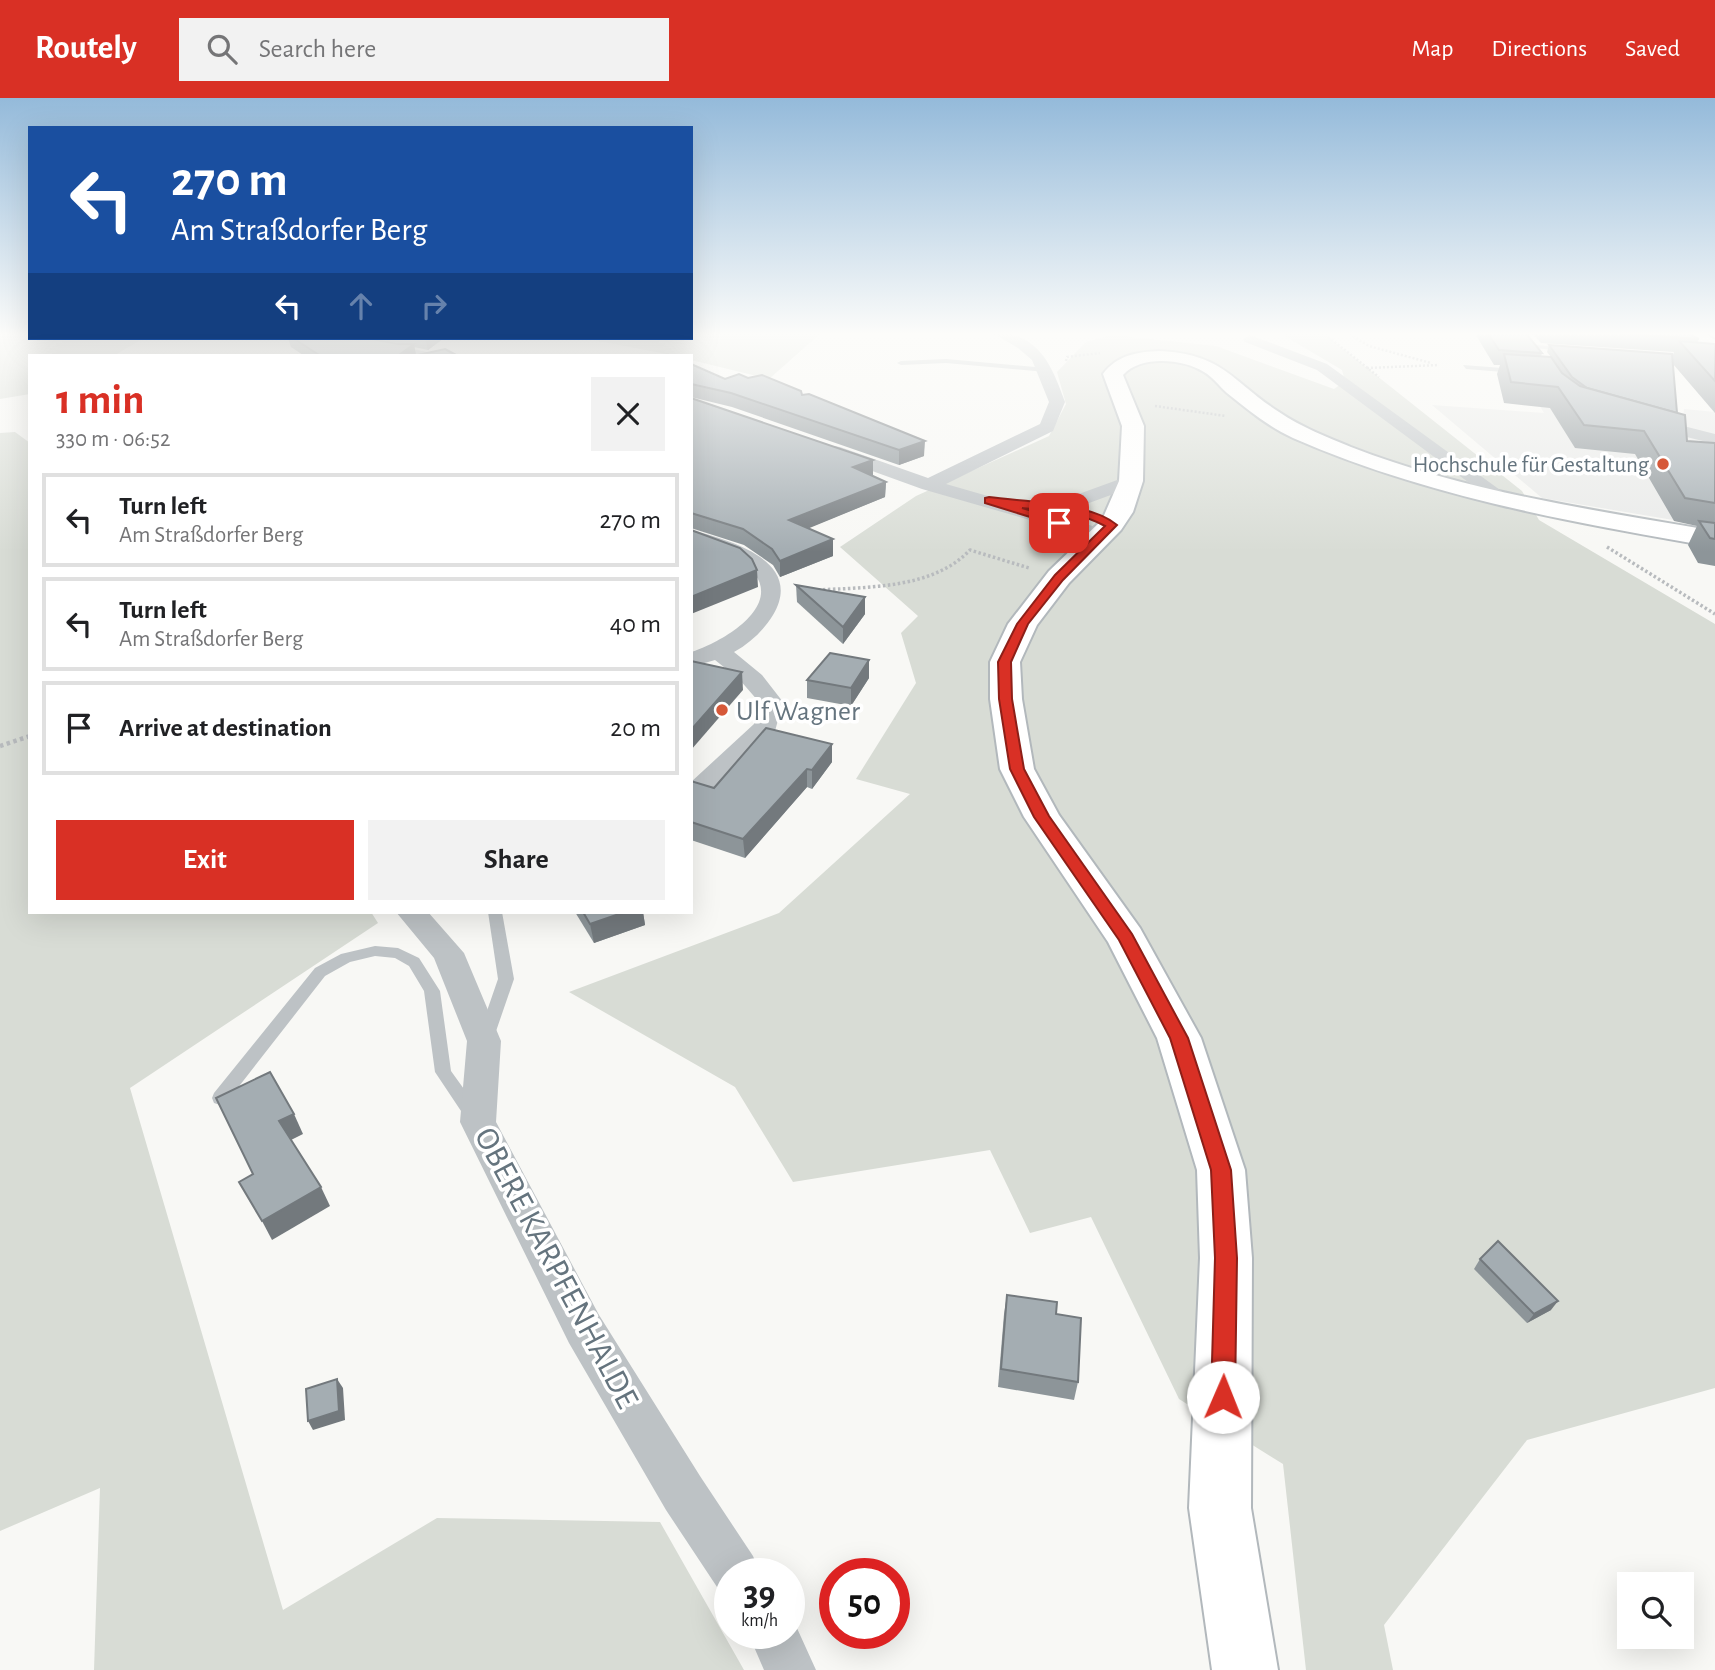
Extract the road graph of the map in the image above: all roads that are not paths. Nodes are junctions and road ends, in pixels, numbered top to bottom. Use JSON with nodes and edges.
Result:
{"nodes":[{"id":1,"x":1055,"y":405,"type":"edge"},
{"id":2,"x":1127,"y":405,"type":"edge"},
{"id":3,"x":1255,"y":405,"type":"edge"},
{"id":4,"x":1374,"y":405,"type":"edge"},
{"id":5,"x":1636,"y":418,"type":"edge"},
{"id":6,"x":1715,"y":439,"type":"edge"},
{"id":7,"x":814,"y":444,"type":"edge"},
{"id":8,"x":1131,"y":481,"type":"junction"},
{"id":9,"x":929,"y":485,"type":"junction"},
{"id":10,"x":1502,"y":498,"type":"junction"},
{"id":11,"x":989,"y":500,"type":"junction"},
{"id":12,"x":1049,"y":507,"type":"junction"},
{"id":13,"x":1107,"y":530,"type":"junction"},
{"id":14,"x":693,"y":537,"type":"edge"},
{"id":15,"x":1715,"y":539,"type":"edge"},
{"id":16,"x":718,"y":652,"type":"junction"},
{"id":17,"x":693,"y":659,"type":"edge"},
{"id":18,"x":703,"y":784,"type":"edge"},
{"id":19,"x":413,"y":914,"type":"edge"},
{"id":20,"x":495,"y":914,"type":"edge"},
{"id":21,"x":484,"y":1041,"type":"junction"},
{"id":22,"x":220,"y":1098,"type":"edge"},
{"id":23,"x":478,"y":1122,"type":"junction"},
{"id":24,"x":726,"y":1558,"type":"edge"},
{"id":25,"x":780,"y":1649,"type":"edge"},
{"id":26,"x":790,"y":1670,"type":"edge"},
{"id":27,"x":1245,"y":1670,"type":"edge"}],
"edges":[{"from":1,"to":9,"type":"street"},
{"from":2,"to":8,"type":"main road"},
{"from":3,"to":10,"type":"main road"},
{"from":4,"to":10,"type":"street"},
{"from":5,"to":6,"type":"street"},
{"from":7,"to":9,"type":"street"},
{"from":8,"to":12,"type":"street"},
{"from":8,"to":13,"type":"main road"},
{"from":9,"to":11,"type":"street"},
{"from":10,"to":15,"type":"main road"},
{"from":11,"to":12,"type":"street"},
{"from":11,"to":13,"type":"street"},
{"from":12,"to":13,"type":"street"},
{"from":13,"to":27,"type":"main road"},
{"from":14,"to":16,"type":"street"},
{"from":16,"to":17,"type":"street"},
{"from":16,"to":18,"type":"street"},
{"from":19,"to":21,"type":"street","name":"OBERE KARPFENHALDE"},
{"from":20,"to":21,"type":"lane"},
{"from":21,"to":23,"type":"street","name":"OBERE KARPFENHALDE"},
{"from":22,"to":23,"type":"lane"},
{"from":23,"to":24,"type":"street","name":"OBERE KARPFENHALDE"},
{"from":25,"to":26,"type":"street"}]}
